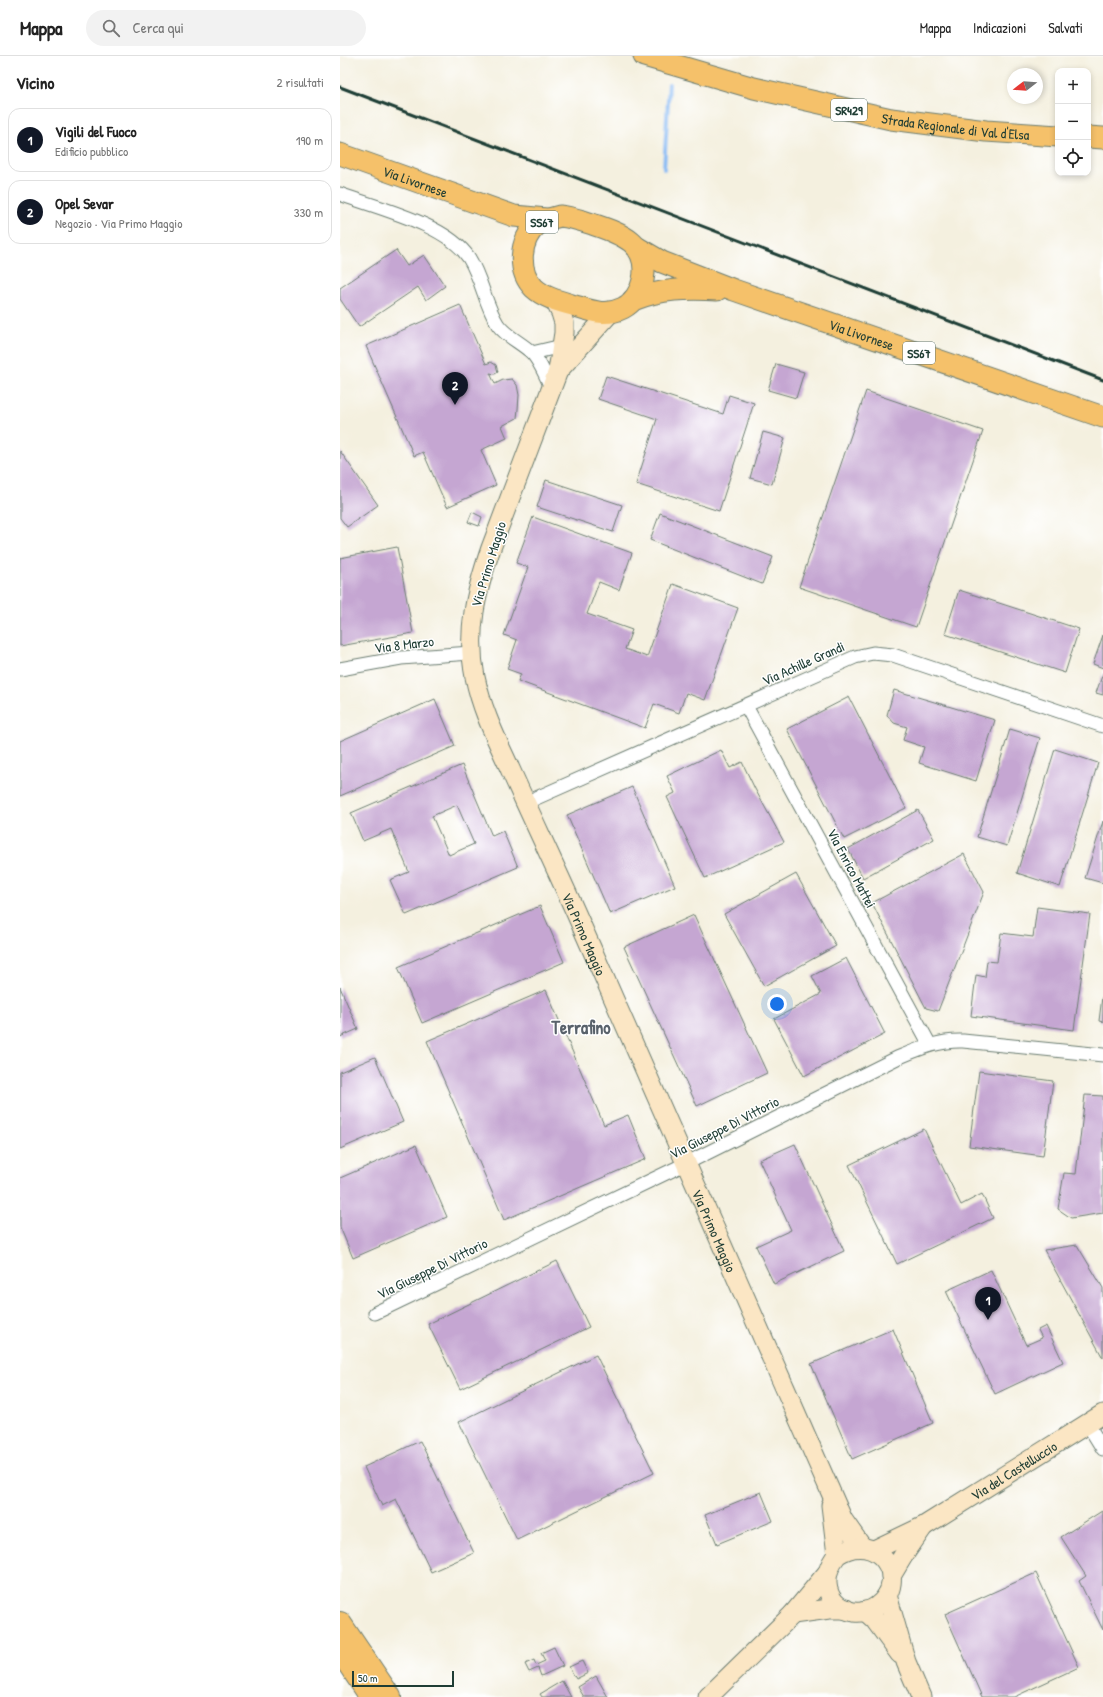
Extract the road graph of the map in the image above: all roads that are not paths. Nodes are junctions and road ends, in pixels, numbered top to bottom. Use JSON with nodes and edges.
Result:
{"nodes":[{"id":1,"x":644,"y":56,"type":"edge"},
{"id":2,"x":1055,"y":136,"type":"edge"},
{"id":3,"x":1091,"y":137,"type":"edge"},
{"id":4,"x":1103,"y":138,"type":"edge"},
{"id":5,"x":340,"y":154,"type":"edge"},
{"id":6,"x":340,"y":194,"type":"edge"},
{"id":7,"x":490,"y":209,"type":"junction"},
{"id":8,"x":547,"y":219,"type":"junction"},
{"id":9,"x":638,"y":248,"type":"junction"},
{"id":10,"x":522,"y":254,"type":"junction"},
{"id":11,"x":734,"y":290,"type":"junction"},
{"id":12,"x":554,"y":299,"type":"junction"},
{"id":13,"x":633,"y":300,"type":"junction"},
{"id":14,"x":610,"y":313,"type":"junction"},
{"id":15,"x":562,"y":346,"type":"junction"},
{"id":16,"x":532,"y":353,"type":"junction"},
{"id":17,"x":555,"y":380,"type":"junction"},
{"id":18,"x":1103,"y":417,"type":"edge"},
{"id":19,"x":471,"y":653,"type":"junction"},
{"id":20,"x":340,"y":669,"type":"edge"},
{"id":21,"x":746,"y":706,"type":"junction"},
{"id":22,"x":1103,"y":726,"type":"edge"},
{"id":23,"x":525,"y":802,"type":"junction"},
{"id":24,"x":930,"y":1045,"type":"junction"},
{"id":25,"x":1103,"y":1055,"type":"edge"},
{"id":26,"x":685,"y":1164,"type":"junction"},
{"id":27,"x":375,"y":1313,"type":"dead end"},
{"id":28,"x":1095,"y":1419,"type":"edge"},
{"id":29,"x":1103,"y":1449,"type":"edge"},
{"id":30,"x":827,"y":1484,"type":"junction"},
{"id":31,"x":924,"y":1526,"type":"junction"},
{"id":32,"x":868,"y":1548,"type":"junction"},
{"id":33,"x":837,"y":1555,"type":"junction"},
{"id":34,"x":827,"y":1572,"type":"junction"},
{"id":35,"x":891,"y":1576,"type":"junction"},
{"id":36,"x":888,"y":1595,"type":"junction"},
{"id":37,"x":846,"y":1609,"type":"junction"},
{"id":38,"x":865,"y":1611,"type":"junction"},
{"id":39,"x":793,"y":1614,"type":"junction"},
{"id":40,"x":340,"y":1623,"type":"edge"},
{"id":41,"x":340,"y":1651,"type":"edge"},
{"id":42,"x":906,"y":1662,"type":"junction"},
{"id":43,"x":371,"y":1697,"type":"edge"},
{"id":44,"x":390,"y":1697,"type":"edge"},
{"id":45,"x":708,"y":1697,"type":"edge"},
{"id":46,"x":921,"y":1697,"type":"edge"}],
"edges":[{"from":1,"to":2,"type":"main road","name":"Strada Regionale di Val d'Elsa","number":"SR429"},
{"from":3,"to":4,"type":"main road"},
{"from":5,"to":7,"type":"main road","name":"Via Livornese","number":"SS67"},
{"from":6,"to":16,"type":"street"},
{"from":7,"to":8,"type":"main road","name":"Via Livornese","number":"SS67"},
{"from":7,"to":10,"type":"main road","name":"Via Livornese","number":"SS67"},
{"from":8,"to":9,"type":"main road","name":"Via Livornese","number":"SS67"},
{"from":8,"to":10,"type":"main road","name":"Via Livornese","number":"SS67"},
{"from":9,"to":11,"type":"main road","name":"Via Livornese","number":"SS67"},
{"from":9,"to":13,"type":"main road"},
{"from":10,"to":12,"type":"main road","name":"Via Livornese","number":"SS67"},
{"from":11,"to":13,"type":"main road","name":"Via Livornese","number":"SS67"},
{"from":11,"to":18,"type":"main road","name":"Via Livornese","number":"SS67"},
{"from":12,"to":14,"type":"main road","name":"Via Livornese","number":"SS67"},
{"from":12,"to":15,"type":"main road","name":"Via Primo Maggio"},
{"from":13,"to":14,"type":"main road","name":"Via Livornese","number":"SS67"},
{"from":14,"to":17,"type":"main road","name":"Via Primo Maggio"},
{"from":15,"to":16,"type":"street"},
{"from":15,"to":17,"type":"main road","name":"Via Primo Maggio"},
{"from":16,"to":17,"type":"street"},
{"from":17,"to":19,"type":"main road","name":"Via Primo Maggio"},
{"from":19,"to":20,"type":"street","name":"Via 8 Marzo"},
{"from":19,"to":23,"type":"main road","name":"Via Primo Maggio"},
{"from":21,"to":22,"type":"street","name":"Via Achille Grandi"},
{"from":21,"to":23,"type":"street","name":"Via Achille Grandi"},
{"from":21,"to":24,"type":"street","name":"Via Enrico Mattei"},
{"from":23,"to":26,"type":"main road","name":"Via Primo Maggio"},
{"from":24,"to":25,"type":"street","name":"Via Giuseppe Di Vittorio"},
{"from":24,"to":26,"type":"street","name":"Via Giuseppe Di Vittorio"},
{"from":26,"to":27,"type":"street","name":"Via Giuseppe Di Vittorio"},
{"from":26,"to":30,"type":"main road","name":"Via Primo Maggio"},
{"from":28,"to":29,"type":"street"},
{"from":28,"to":31,"type":"main road","name":"Via del Castelluccio"},
{"from":30,"to":32,"type":"main road","name":"Via Primo Maggio"},
{"from":30,"to":33,"type":"main road","name":"Via Primo Maggio"},
{"from":31,"to":32,"type":"main road","name":"Via del Castelluccio"},
{"from":31,"to":35,"type":"main road"},
{"from":32,"to":33,"type":"main road"},
{"from":32,"to":35,"type":"main road","name":"Via Primo Maggio"},
{"from":33,"to":34,"type":"main road"},
{"from":34,"to":37,"type":"main road"},
{"from":34,"to":39,"type":"main road"},
{"from":35,"to":36,"type":"main road"},
{"from":36,"to":38,"type":"main road"},
{"from":36,"to":42,"type":"main road"},
{"from":37,"to":38,"type":"main road"},
{"from":37,"to":39,"type":"main road"},
{"from":38,"to":42,"type":"main road"},
{"from":39,"to":45,"type":"main road"},
{"from":40,"to":44,"type":"highway"},
{"from":41,"to":43,"type":"highway"},
{"from":42,"to":46,"type":"main road"}]}
